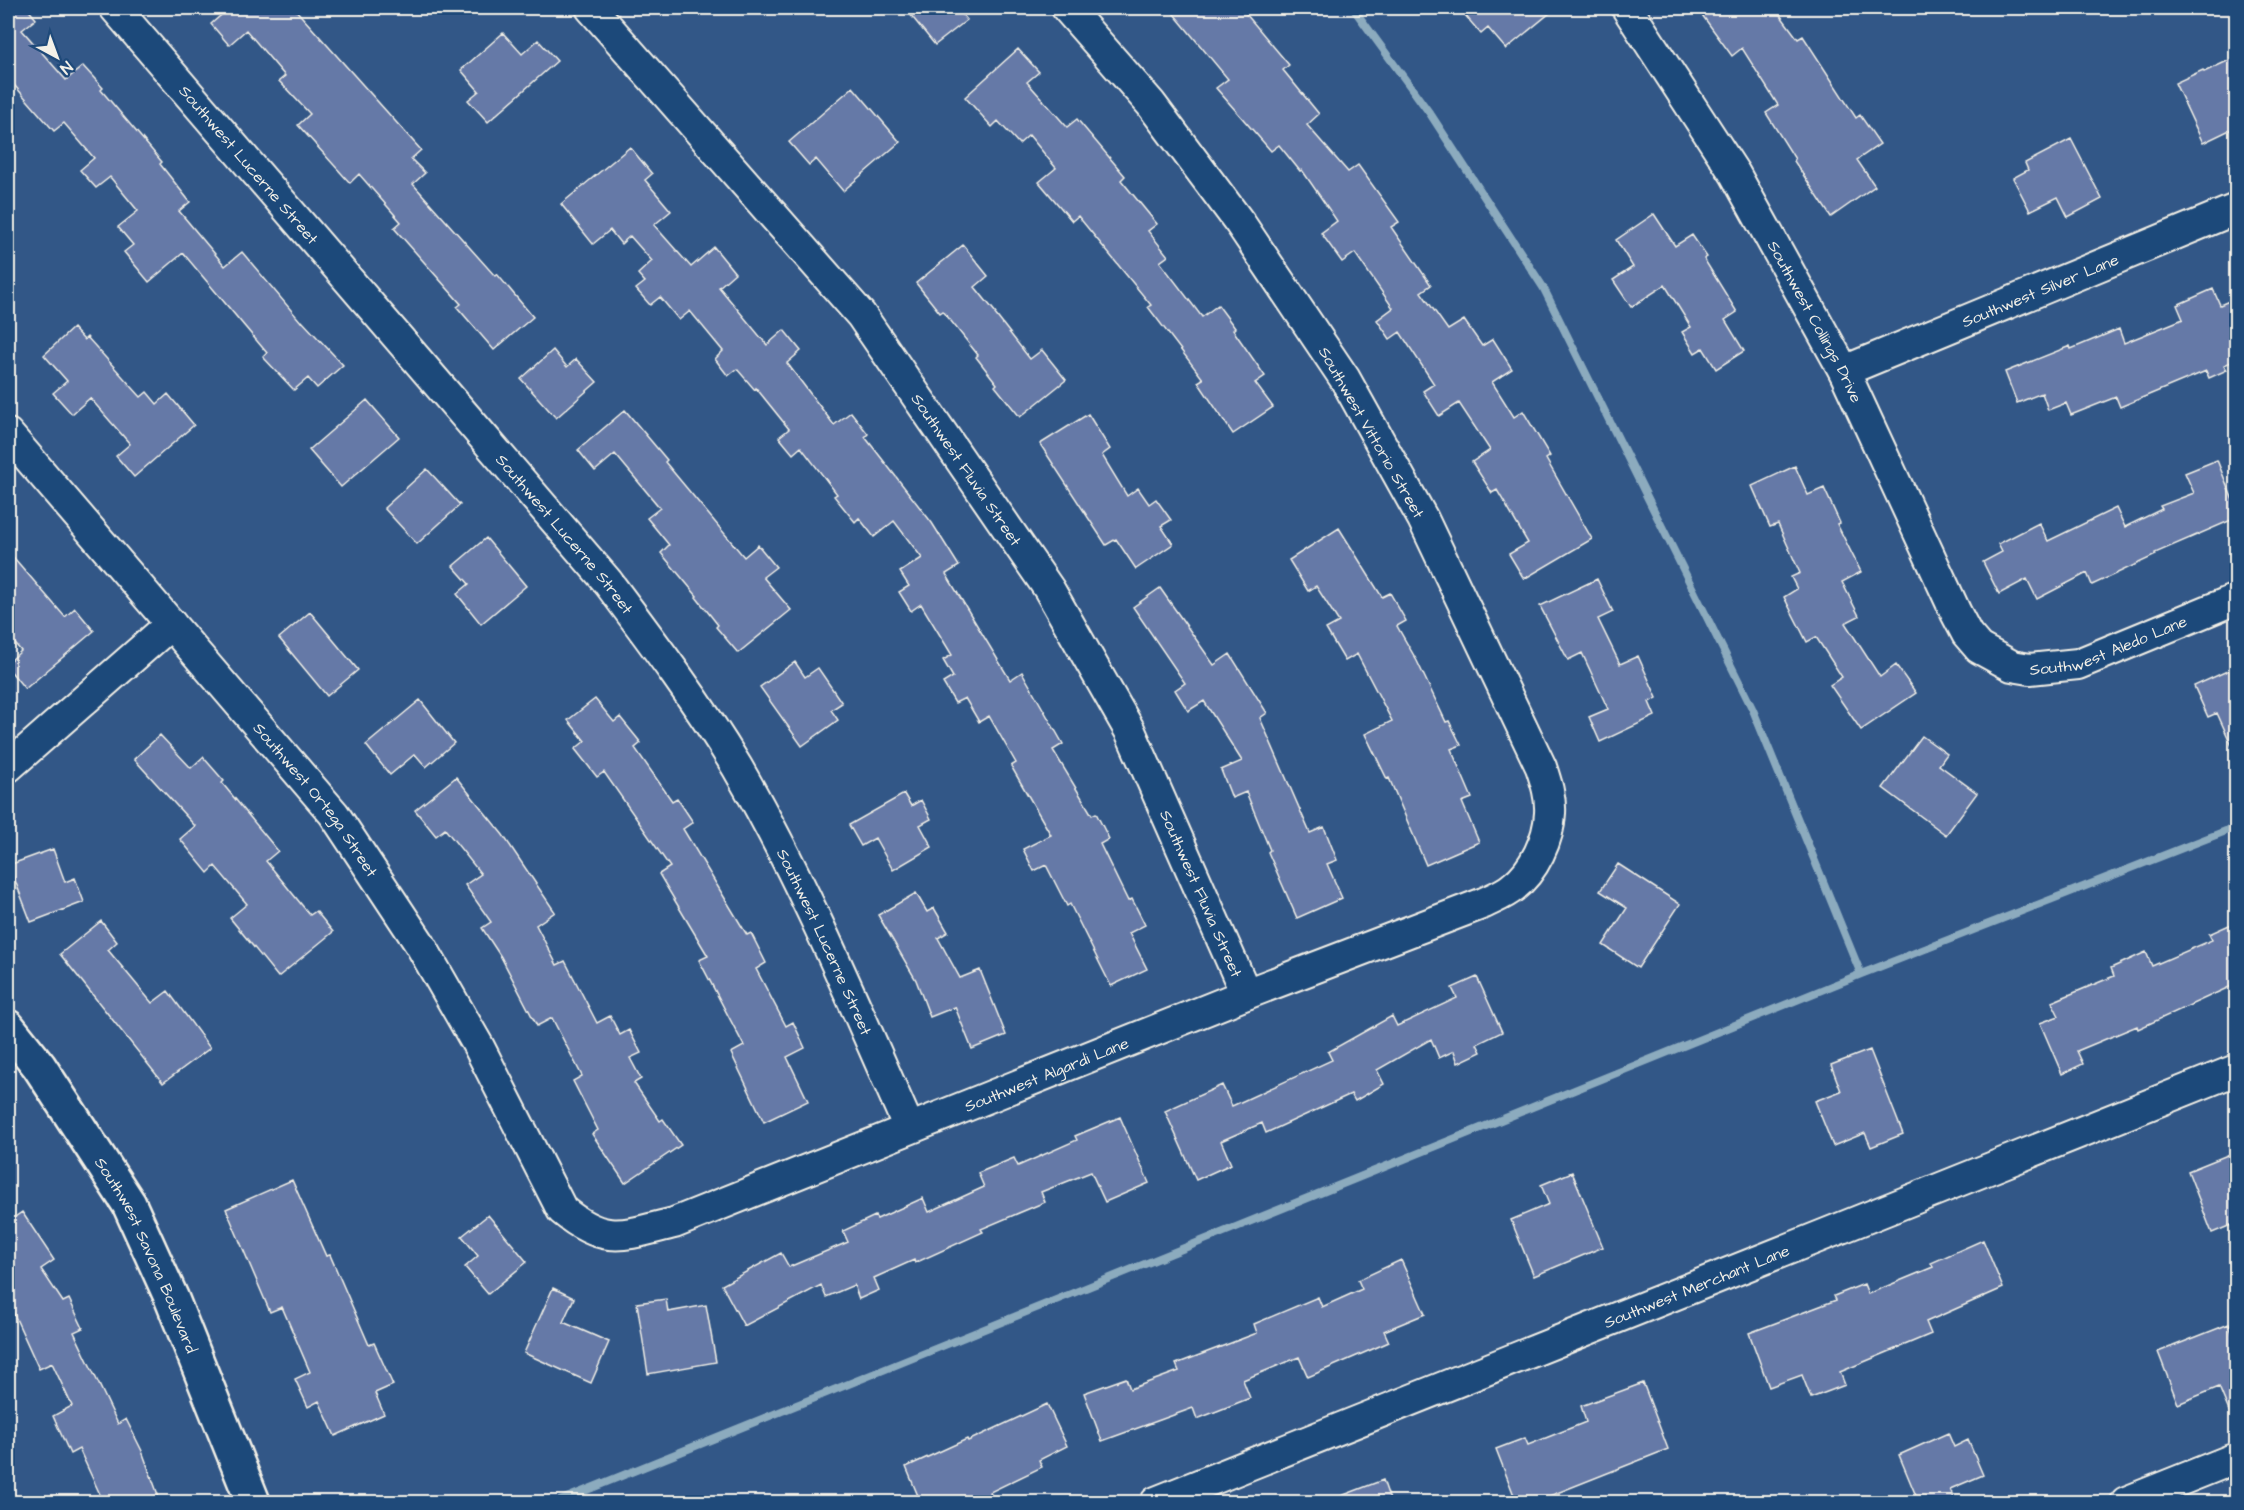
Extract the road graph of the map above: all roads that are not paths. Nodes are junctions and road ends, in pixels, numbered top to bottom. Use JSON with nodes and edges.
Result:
{"nodes":[{"id":1,"x":115,"y":8,"type":"edge"},
{"id":2,"x":591,"y":8,"type":"edge"},
{"id":3,"x":1067,"y":8,"type":"edge"},
{"id":4,"x":1627,"y":8,"type":"edge"},
{"id":5,"x":2236,"y":209,"type":"edge"},
{"id":6,"x":1844,"y":371,"type":"junction"},
{"id":7,"x":8,"y":434,"type":"edge"},
{"id":8,"x":2236,"y":599,"type":"edge"},
{"id":9,"x":171,"y":624,"type":"junction"},
{"id":10,"x":1979,"y":648,"type":"joint"},
{"id":11,"x":8,"y":767,"type":"edge"},
{"id":12,"x":1527,"y":873,"type":"joint"},
{"id":13,"x":1246,"y":994,"type":"junction"},
{"id":14,"x":8,"y":1027,"type":"edge"},
{"id":15,"x":2236,"y":1070,"type":"edge"},
{"id":16,"x":909,"y":1128,"type":"junction"},
{"id":17,"x":562,"y":1210,"type":"joint"},
{"id":18,"x":2236,"y":1458,"type":"edge"},
{"id":19,"x":253,"y":1503,"type":"edge"},
{"id":20,"x":1156,"y":1503,"type":"edge"},
{"id":21,"x":2126,"y":1503,"type":"edge"}],
"edges":[{"from":1,"to":16,"type":"street","name":"Southwest Lucerne Street"},
{"from":2,"to":13,"type":"street","name":"Southwest Fluvia Street"},
{"from":3,"to":12,"type":"street","name":"Southwest Vittorio Street"},
{"from":4,"to":6,"type":"street","name":"Southwest Collings Drive"},
{"from":5,"to":6,"type":"street","name":"Southwest Silver Lane"},
{"from":6,"to":10,"type":"street","name":"Southwest Collings Drive"},
{"from":7,"to":9,"type":"street","name":"Southwest Ortega Street"},
{"from":8,"to":10,"type":"street","name":"Southwest Aledo Lane"},
{"from":9,"to":11,"type":"street"},
{"from":9,"to":17,"type":"street","name":"Southwest Ortega Street"},
{"from":12,"to":13,"type":"street","name":"Southwest Algardi Lane"},
{"from":13,"to":16,"type":"street","name":"Southwest Algardi Lane"},
{"from":14,"to":19,"type":"street","name":"Southwest Savona Boulevard"},
{"from":15,"to":20,"type":"street","name":"Southwest Merchant Lane"},
{"from":16,"to":17,"type":"street","name":"Southwest Algardi Lane"},
{"from":18,"to":21,"type":"street"}]}
